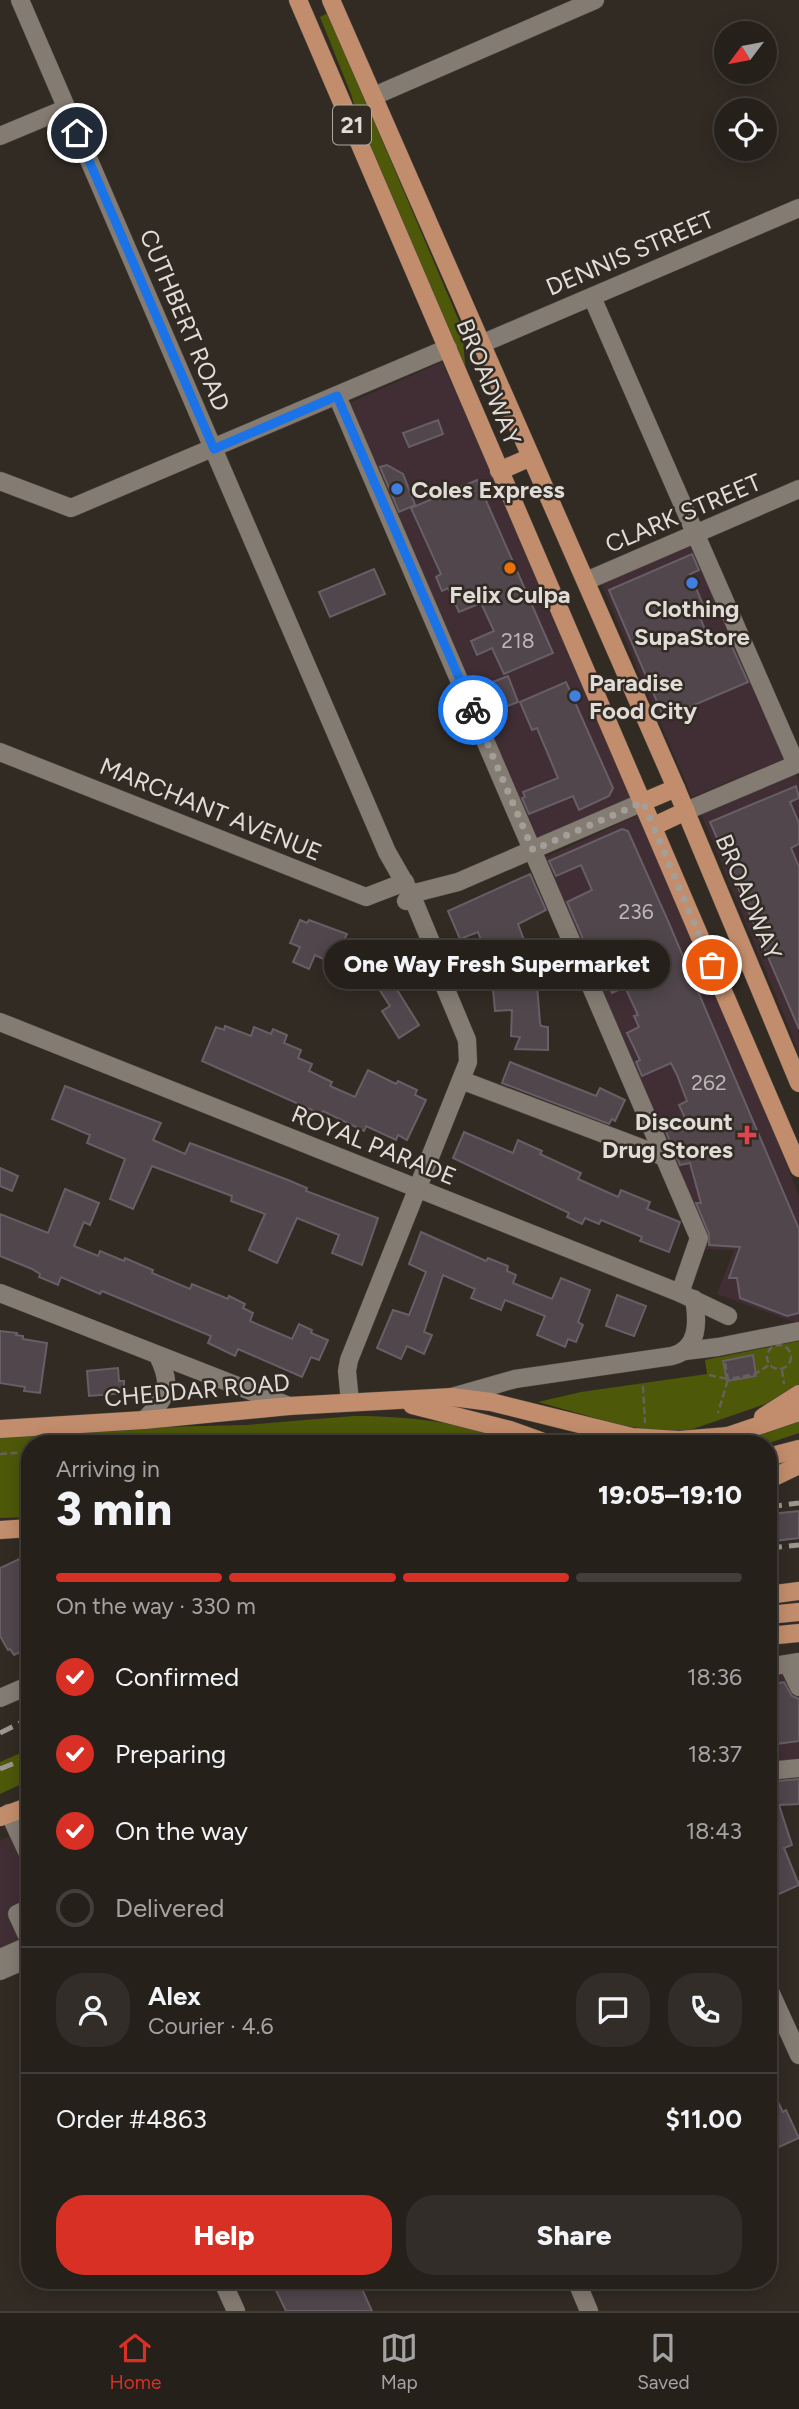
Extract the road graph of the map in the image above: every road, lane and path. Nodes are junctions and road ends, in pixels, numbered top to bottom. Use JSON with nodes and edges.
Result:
{"nodes":[{"id":1,"x":20,"y":0,"type":"edge"},
{"id":2,"x":298,"y":0,"type":"edge"},
{"id":3,"x":329,"y":0,"type":"edge"},
{"id":4,"x":595,"y":0,"type":"edge"},
{"id":5,"x":306,"y":19,"type":"junction"},
{"id":6,"x":374,"y":96,"type":"junction"},
{"id":7,"x":66,"y":108,"type":"junction"},
{"id":8,"x":0,"y":136,"type":"edge"},
{"id":9,"x":799,"y":208,"type":"edge"},
{"id":10,"x":592,"y":296,"type":"junction"},
{"id":11,"x":481,"y":344,"type":"junction"},
{"id":12,"x":448,"y":348,"type":"junction"},
{"id":13,"x":337,"y":396,"type":"junction"},
{"id":14,"x":214,"y":449,"type":"junction"},
{"id":15,"x":531,"y":457,"type":"junction"},
{"id":16,"x":499,"y":471,"type":"junction"},
{"id":17,"x":0,"y":481,"type":"edge"},
{"id":18,"x":799,"y":489,"type":"edge"},
{"id":19,"x":695,"y":534,"type":"junction"},
{"id":20,"x":586,"y":581,"type":"junction"},
{"id":21,"x":0,"y":752,"type":"edge"},
{"id":22,"x":797,"y":764,"type":"edge"},
{"id":23,"x":676,"y":788,"type":"junction"},
{"id":24,"x":643,"y":802,"type":"junction"},
{"id":25,"x":686,"y":811,"type":"junction"},
{"id":26,"x":654,"y":826,"type":"junction"},
{"id":27,"x":533,"y":850,"type":"junction"},
{"id":28,"x":406,"y":895,"type":"junction"},
{"id":29,"x":0,"y":1022,"type":"edge"},
{"id":30,"x":461,"y":1080,"type":"junction"},
{"id":31,"x":799,"y":1083,"type":"edge"},
{"id":32,"x":649,"y":1119,"type":"junction"},
{"id":33,"x":626,"y":1142,"type":"junction"},
{"id":34,"x":665,"y":1157,"type":"junction"},
{"id":35,"x":799,"y":1168,"type":"edge"},
{"id":36,"x":416,"y":1189,"type":"junction"},
{"id":37,"x":0,"y":1293,"type":"edge"},
{"id":38,"x":687,"y":1296,"type":"junction"},
{"id":39,"x":728,"y":1316,"type":"dead end"},
{"id":40,"x":799,"y":1331,"type":"edge"},
{"id":41,"x":685,"y":1351,"type":"junction"},
{"id":42,"x":158,"y":1356,"type":"junction"},
{"id":43,"x":719,"y":1363,"type":"dead end"},
{"id":44,"x":769,"y":1365,"type":"junction"},
{"id":45,"x":782,"y":1369,"type":"junction"},
{"id":46,"x":709,"y":1376,"type":"dead end"},
{"id":47,"x":729,"y":1379,"type":"junction"},
{"id":48,"x":643,"y":1386,"type":"dead end"},
{"id":49,"x":792,"y":1391,"type":"edge"},
{"id":50,"x":452,"y":1398,"type":"junction"},
{"id":51,"x":350,"y":1402,"type":"junction"},
{"id":52,"x":399,"y":1402,"type":"junction"},
{"id":53,"x":289,"y":1406,"type":"junction"},
{"id":54,"x":799,"y":1412,"type":"edge"},
{"id":55,"x":718,"y":1413,"type":"dead end"},
{"id":56,"x":144,"y":1420,"type":"junction"},
{"id":57,"x":644,"y":1426,"type":"dead end"},
{"id":58,"x":0,"y":1429,"type":"edge"},
{"id":59,"x":732,"y":1434,"type":"junction"},
{"id":60,"x":524,"y":1435,"type":"edge"},
{"id":61,"x":624,"y":1435,"type":"edge"},
{"id":62,"x":726,"y":1435,"type":"edge"},
{"id":63,"x":799,"y":1449,"type":"edge"},
{"id":64,"x":21,"y":1453,"type":"edge"},
{"id":65,"x":0,"y":1454,"type":"edge"},
{"id":66,"x":777,"y":1455,"type":"edge"},
{"id":67,"x":799,"y":1465,"type":"edge"},
{"id":68,"x":777,"y":1476,"type":"edge"},
{"id":69,"x":21,"y":1529,"type":"edge"},
{"id":70,"x":0,"y":1530,"type":"edge"},
{"id":71,"x":799,"y":1591,"type":"edge"},
{"id":72,"x":777,"y":1594,"type":"edge"},
{"id":73,"x":799,"y":1612,"type":"edge"},
{"id":74,"x":777,"y":1614,"type":"edge"},
{"id":75,"x":799,"y":1633,"type":"edge"},
{"id":76,"x":777,"y":1635,"type":"edge"},
{"id":77,"x":793,"y":1663,"type":"edge"},
{"id":78,"x":799,"y":1687,"type":"edge"},
{"id":79,"x":21,"y":1689,"type":"edge"},
{"id":80,"x":0,"y":1698,"type":"edge"},
{"id":81,"x":21,"y":1804,"type":"edge"},
{"id":82,"x":21,"y":1809,"type":"edge"},
{"id":83,"x":4,"y":1815,"type":"edge"},
{"id":84,"x":21,"y":1843,"type":"edge"},
{"id":85,"x":21,"y":1948,"type":"edge"},
{"id":86,"x":0,"y":1958,"type":"edge"},
{"id":87,"x":21,"y":1962,"type":"edge"},
{"id":88,"x":0,"y":1971,"type":"edge"},
{"id":89,"x":777,"y":2006,"type":"edge"},
{"id":90,"x":799,"y":2054,"type":"edge"},
{"id":91,"x":226,"y":2289,"type":"edge"},
{"id":92,"x":580,"y":2289,"type":"edge"},
{"id":93,"x":236,"y":2311,"type":"edge"},
{"id":94,"x":590,"y":2311,"type":"edge"}],
"edges":[{"from":1,"to":7,"type":"street","name":"CUTHBERT ROAD"},
{"from":2,"to":5,"type":"main road","name":"BROADWAY","number":"21"},
{"from":3,"to":5,"type":"main road"},
{"from":3,"to":6,"type":"main road","name":"BROADWAY","number":"21"},
{"from":4,"to":6,"type":"street"},
{"from":5,"to":12,"type":"main road","name":"BROADWAY","number":"21"},
{"from":6,"to":11,"type":"main road","name":"BROADWAY","number":"21"},
{"from":7,"to":8,"type":"street"},
{"from":7,"to":14,"type":"street","name":"CUTHBERT ROAD"},
{"from":9,"to":10,"type":"street","name":"DENNIS STREET"},
{"from":10,"to":11,"type":"street","name":"DENNIS STREET"},
{"from":10,"to":19,"type":"street"},
{"from":11,"to":15,"type":"main road","name":"BROADWAY","number":"21"},
{"from":12,"to":13,"type":"street"},
{"from":12,"to":16,"type":"main road","name":"BROADWAY","number":"21"},
{"from":13,"to":14,"type":"street"},
{"from":13,"to":27,"type":"street"},
{"from":14,"to":17,"type":"street"},
{"from":14,"to":28,"type":"street","name":"CUTHBERT ROAD"},
{"from":15,"to":16,"type":"main road"},
{"from":15,"to":20,"type":"main road","name":"BROADWAY","number":"21"},
{"from":16,"to":24,"type":"main road","name":"BROADWAY","number":"21"},
{"from":18,"to":19,"type":"street","name":"CLARK STREET"},
{"from":19,"to":20,"type":"street","name":"CLARK STREET"},
{"from":19,"to":22,"type":"street"},
{"from":20,"to":23,"type":"main road","name":"BROADWAY","number":"21"},
{"from":21,"to":28,"type":"street","name":"MARCHANT AVENUE"},
{"from":22,"to":25,"type":"street"},
{"from":23,"to":24,"type":"main road"},
{"from":23,"to":25,"type":"main road","name":"BROADWAY","number":"21"},
{"from":24,"to":26,"type":"main road","name":"BROADWAY","number":"21"},
{"from":24,"to":27,"type":"street","name":"MARCHANT AVENUE"},
{"from":25,"to":26,"type":"main road"},
{"from":25,"to":31,"type":"main road","name":"BROADWAY","number":"21"},
{"from":26,"to":35,"type":"main road","name":"BROADWAY","number":"21"},
{"from":27,"to":28,"type":"street","name":"MARCHANT AVENUE"},
{"from":27,"to":32,"type":"street"},
{"from":28,"to":30,"type":"street","name":"CUTHBERT ROAD"},
{"from":29,"to":36,"type":"street","name":"ROYAL PARADE"},
{"from":30,"to":33,"type":"street"},
{"from":30,"to":36,"type":"street","name":"CUTHBERT ROAD"},
{"from":32,"to":33,"type":"street"},
{"from":32,"to":34,"type":"street"},
{"from":33,"to":34,"type":"street"},
{"from":34,"to":38,"type":"street"},
{"from":36,"to":38,"type":"street","name":"ROYAL PARADE"},
{"from":36,"to":51,"type":"street","name":"CUTHBERT ROAD"},
{"from":37,"to":42,"type":"street"},
{"from":38,"to":39,"type":"street","name":"ROYAL PARADE"},
{"from":38,"to":41,"type":"street"},
{"from":40,"to":41,"type":"street","name":"CHEDDAR ROAD"},
{"from":41,"to":50,"type":"street","name":"CHEDDAR ROAD"},
{"from":42,"to":53,"type":"street"},
{"from":42,"to":56,"type":"street"},
{"from":43,"to":47,"type":"path"},
{"from":44,"to":45,"type":"path"},
{"from":44,"to":45,"type":"path"},
{"from":44,"to":47,"type":"path"},
{"from":45,"to":49,"type":"path"},
{"from":46,"to":47,"type":"path"},
{"from":47,"to":55,"type":"path"},
{"from":48,"to":57,"type":"path"},
{"from":49,"to":59,"type":"main road"},
{"from":50,"to":52,"type":"main road","name":"CHEDDAR ROAD"},
{"from":50,"to":61,"type":"main road","name":"CHEDDAR ROAD"},
{"from":51,"to":52,"type":"main road","name":"CHEDDAR ROAD"},
{"from":51,"to":53,"type":"main road","name":"CHEDDAR ROAD"},
{"from":52,"to":60,"type":"main road","name":"CHEDDAR ROAD"},
{"from":53,"to":56,"type":"main road","name":"CHEDDAR ROAD"},
{"from":54,"to":59,"type":"main road"},
{"from":56,"to":58,"type":"main road","name":"CHEDDAR ROAD"},
{"from":59,"to":62,"type":"main road","name":"CHEDDAR ROAD"},
{"from":63,"to":66,"type":"main road"},
{"from":64,"to":65,"type":"path"},
{"from":67,"to":68,"type":"main road"},
{"from":69,"to":70,"type":"main road"},
{"from":71,"to":72,"type":"main road"},
{"from":73,"to":74,"type":"main road"},
{"from":75,"to":76,"type":"main road"},
{"from":77,"to":78,"type":"street"},
{"from":79,"to":80,"type":"street"},
{"from":81,"to":83,"type":"main road"},
{"from":82,"to":83,"type":"main road"},
{"from":83,"to":84,"type":"street"},
{"from":85,"to":86,"type":"street"},
{"from":87,"to":88,"type":"street"},
{"from":89,"to":90,"type":"street"},
{"from":91,"to":93,"type":"street"},
{"from":92,"to":94,"type":"street"}]}
